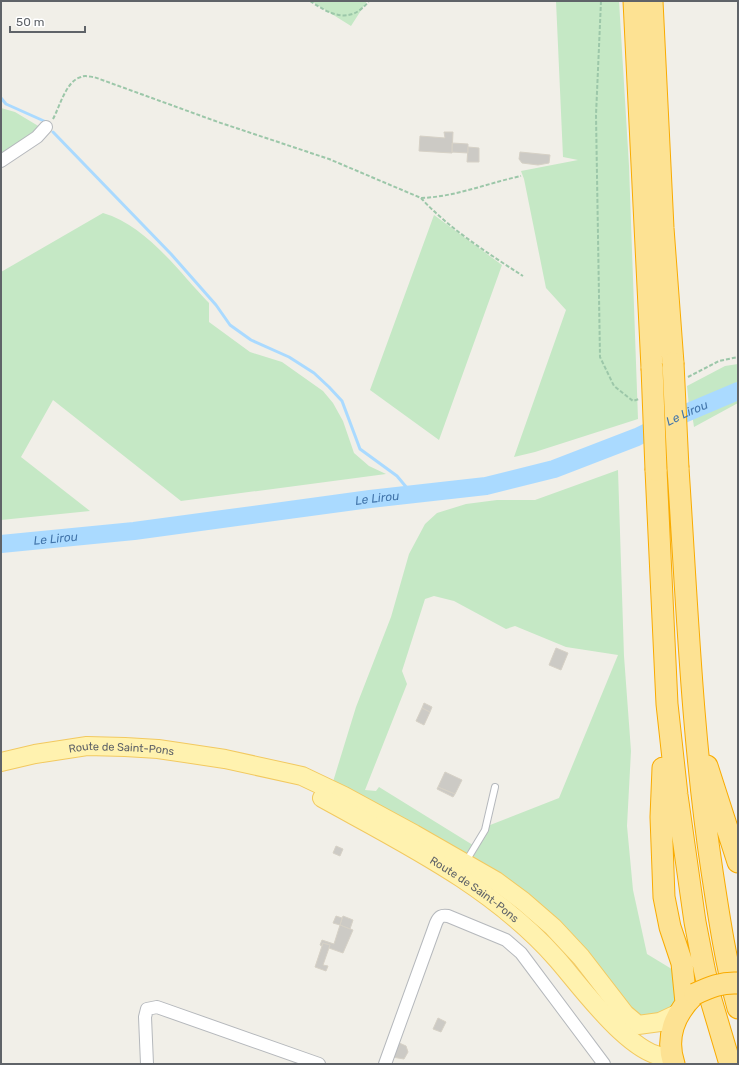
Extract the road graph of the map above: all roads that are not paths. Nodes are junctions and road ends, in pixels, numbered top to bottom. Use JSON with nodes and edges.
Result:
{"nodes":[{"id":1,"x":634,"y":1,"type":"edge"},
{"id":2,"x":652,"y":1,"type":"edge"},
{"id":3,"x":46,"y":127,"type":"road end"},
{"id":4,"x":1,"y":162,"type":"edge"},
{"id":5,"x":690,"y":678,"type":"junction"},
{"id":6,"x":667,"y":704,"type":"junction"},
{"id":7,"x":1,"y":762,"type":"edge"},
{"id":8,"x":243,"y":763,"type":"junction"},
{"id":9,"x":495,"y":787,"type":"dead end"},
{"id":10,"x":738,"y":862,"type":"edge"},
{"id":11,"x":465,"y":863,"type":"junction"},
{"id":12,"x":738,"y":983,"type":"edge"},
{"id":13,"x":687,"y":1003,"type":"junction"},
{"id":14,"x":738,"y":1008,"type":"edge"},
{"id":15,"x":673,"y":1060,"type":"edge"},
{"id":16,"x":147,"y":1064,"type":"edge"},
{"id":17,"x":319,"y":1064,"type":"edge"},
{"id":18,"x":385,"y":1064,"type":"edge"},
{"id":19,"x":604,"y":1064,"type":"edge"},
{"id":20,"x":730,"y":1064,"type":"edge"}],
"edges":[{"from":1,"to":6,"type":"highway","bridge":true},
{"from":2,"to":5,"type":"highway","bridge":true},
{"from":3,"to":4,"type":"street"},
{"from":5,"to":10,"type":"highway"},
{"from":5,"to":14,"type":"highway"},
{"from":6,"to":13,"type":"highway"},
{"from":6,"to":20,"type":"highway"},
{"from":7,"to":8,"type":"main road","name":"Route de Saint-Pons"},
{"from":8,"to":11,"type":"main road","name":"Route de Saint-Pons"},
{"from":8,"to":15,"type":"main road","name":"Route de Saint-Pons"},
{"from":9,"to":11,"type":"lane"},
{"from":11,"to":13,"type":"main road","name":"Route de Saint-Pons"},
{"from":12,"to":13,"type":"highway","bridge":true},
{"from":13,"to":15,"type":"highway"},
{"from":16,"to":17,"type":"street"},
{"from":18,"to":19,"type":"street"}]}
